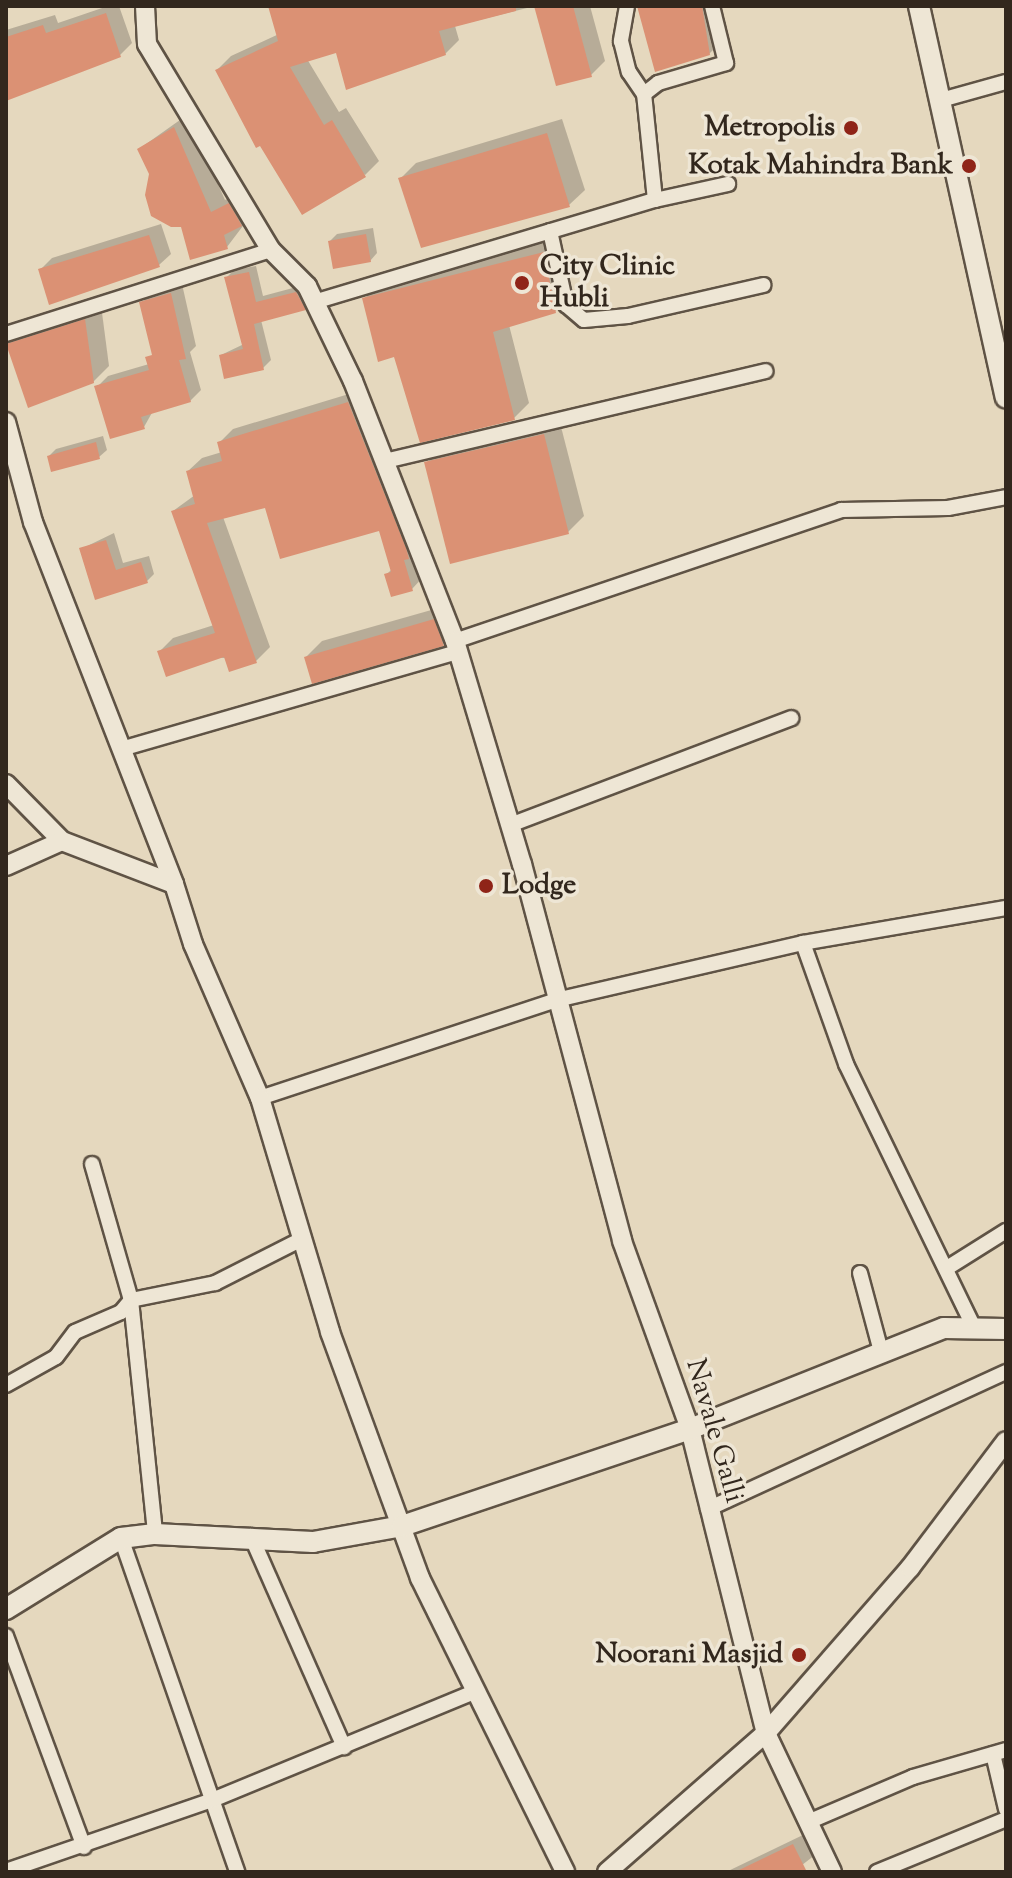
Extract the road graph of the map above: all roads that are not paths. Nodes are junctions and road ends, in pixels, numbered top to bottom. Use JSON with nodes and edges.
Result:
{"nodes":[{"id":1,"x":145,"y":6,"type":"edge"},
{"id":2,"x":627,"y":6,"type":"edge"},
{"id":3,"x":712,"y":6,"type":"edge"},
{"id":4,"x":919,"y":6,"type":"edge"},
{"id":5,"x":1006,"y":82,"type":"edge"},
{"id":6,"x":644,"y":94,"type":"junction"},
{"id":7,"x":941,"y":100,"type":"junction"},
{"id":8,"x":728,"y":184,"type":"dead end"},
{"id":9,"x":655,"y":200,"type":"junction"},
{"id":10,"x":550,"y":231,"type":"junction"},
{"id":11,"x":271,"y":250,"type":"junction"},
{"id":12,"x":763,"y":285,"type":"dead end"},
{"id":13,"x":314,"y":302,"type":"junction"},
{"id":14,"x":6,"y":334,"type":"edge"},
{"id":15,"x":766,"y":371,"type":"dead end"},
{"id":16,"x":1006,"y":397,"type":"edge"},
{"id":17,"x":6,"y":422,"type":"edge"},
{"id":18,"x":385,"y":461,"type":"junction"},
{"id":19,"x":1006,"y":497,"type":"edge"},
{"id":20,"x":456,"y":646,"type":"junction"},
{"id":21,"x":791,"y":718,"type":"dead end"},
{"id":22,"x":121,"y":749,"type":"junction"},
{"id":23,"x":6,"y":784,"type":"edge"},
{"id":24,"x":510,"y":825,"type":"junction"},
{"id":25,"x":62,"y":841,"type":"junction"},
{"id":26,"x":6,"y":866,"type":"edge"},
{"id":27,"x":174,"y":884,"type":"junction"},
{"id":28,"x":1006,"y":908,"type":"edge"},
{"id":29,"x":803,"y":943,"type":"junction"},
{"id":30,"x":556,"y":1000,"type":"junction"},
{"id":31,"x":260,"y":1098,"type":"junction"},
{"id":32,"x":92,"y":1164,"type":"dead end"},
{"id":33,"x":1006,"y":1231,"type":"edge"},
{"id":34,"x":302,"y":1239,"type":"junction"},
{"id":35,"x":947,"y":1268,"type":"junction"},
{"id":36,"x":860,"y":1273,"type":"dead end"},
{"id":37,"x":131,"y":1300,"type":"junction"},
{"id":38,"x":973,"y":1326,"type":"junction"},
{"id":39,"x":1006,"y":1329,"type":"edge"},
{"id":40,"x":882,"y":1355,"type":"junction"},
{"id":41,"x":1006,"y":1372,"type":"edge"},
{"id":42,"x":6,"y":1385,"type":"edge"},
{"id":43,"x":690,"y":1429,"type":"junction"},
{"id":44,"x":1006,"y":1441,"type":"edge"},
{"id":45,"x":708,"y":1509,"type":"junction"},
{"id":46,"x":402,"y":1526,"type":"junction"},
{"id":47,"x":155,"y":1534,"type":"junction"},
{"id":48,"x":251,"y":1536,"type":"junction"},
{"id":49,"x":121,"y":1538,"type":"junction"},
{"id":50,"x":6,"y":1609,"type":"edge"},
{"id":51,"x":6,"y":1636,"type":"edge"},
{"id":52,"x":474,"y":1692,"type":"junction"},
{"id":53,"x":766,"y":1733,"type":"junction"},
{"id":54,"x":344,"y":1747,"type":"junction"},
{"id":55,"x":999,"y":1752,"type":"edge"},
{"id":56,"x":212,"y":1800,"type":"junction"},
{"id":57,"x":1006,"y":1809,"type":"edge"},
{"id":58,"x":1006,"y":1819,"type":"edge"},
{"id":59,"x":808,"y":1822,"type":"junction"},
{"id":60,"x":84,"y":1847,"type":"junction"},
{"id":61,"x":6,"y":1871,"type":"edge"},
{"id":62,"x":237,"y":1872,"type":"edge"},
{"id":63,"x":565,"y":1872,"type":"edge"},
{"id":64,"x":607,"y":1872,"type":"edge"},
{"id":65,"x":832,"y":1872,"type":"edge"},
{"id":66,"x":877,"y":1872,"type":"edge"}],
"edges":[{"from":1,"to":11,"type":"street","name":"Navale Galli"},
{"from":2,"to":6,"type":"street"},
{"from":3,"to":6,"type":"street"},
{"from":4,"to":7,"type":"main road"},
{"from":5,"to":7,"type":"street"},
{"from":6,"to":9,"type":"street"},
{"from":7,"to":16,"type":"main road"},
{"from":8,"to":9,"type":"street"},
{"from":9,"to":10,"type":"street"},
{"from":10,"to":12,"type":"street"},
{"from":10,"to":13,"type":"street"},
{"from":11,"to":13,"type":"street","name":"Navale Galli"},
{"from":11,"to":14,"type":"street"},
{"from":13,"to":18,"type":"street","name":"Navale Galli"},
{"from":15,"to":18,"type":"street"},
{"from":17,"to":22,"type":"street"},
{"from":18,"to":20,"type":"street","name":"Navale Galli"},
{"from":19,"to":20,"type":"street"},
{"from":20,"to":22,"type":"street"},
{"from":20,"to":24,"type":"street","name":"Navale Galli"},
{"from":21,"to":24,"type":"street"},
{"from":22,"to":27,"type":"street"},
{"from":23,"to":25,"type":"street"},
{"from":24,"to":30,"type":"street","name":"Navale Galli"},
{"from":25,"to":26,"type":"street"},
{"from":25,"to":27,"type":"street"},
{"from":27,"to":31,"type":"street"},
{"from":28,"to":29,"type":"street"},
{"from":29,"to":30,"type":"street"},
{"from":29,"to":35,"type":"street"},
{"from":30,"to":31,"type":"street"},
{"from":30,"to":43,"type":"street","name":"Navale Galli"},
{"from":31,"to":34,"type":"street"},
{"from":32,"to":37,"type":"street"},
{"from":33,"to":35,"type":"street"},
{"from":34,"to":37,"type":"street"},
{"from":34,"to":46,"type":"street"},
{"from":35,"to":38,"type":"street"},
{"from":36,"to":40,"type":"street"},
{"from":37,"to":42,"type":"street"},
{"from":37,"to":47,"type":"street"},
{"from":38,"to":39,"type":"main road"},
{"from":38,"to":40,"type":"main road"},
{"from":40,"to":43,"type":"main road"},
{"from":41,"to":45,"type":"street"},
{"from":43,"to":45,"type":"street","name":"Navale Galli"},
{"from":43,"to":46,"type":"main road"},
{"from":44,"to":53,"type":"street"},
{"from":45,"to":53,"type":"street","name":"Navale Galli"},
{"from":46,"to":48,"type":"main road"},
{"from":46,"to":52,"type":"street"},
{"from":47,"to":48,"type":"main road"},
{"from":47,"to":49,"type":"main road"},
{"from":48,"to":54,"type":"street"},
{"from":49,"to":50,"type":"main road"},
{"from":49,"to":56,"type":"street"},
{"from":51,"to":60,"type":"street"},
{"from":52,"to":54,"type":"street"},
{"from":52,"to":63,"type":"street"},
{"from":53,"to":59,"type":"street","name":"Navale Galli"},
{"from":53,"to":64,"type":"street"},
{"from":54,"to":56,"type":"street"},
{"from":55,"to":57,"type":"street"},
{"from":55,"to":59,"type":"street"},
{"from":56,"to":60,"type":"street"},
{"from":56,"to":62,"type":"street"},
{"from":58,"to":66,"type":"street"},
{"from":59,"to":65,"type":"street","name":"Navale Galli"},
{"from":60,"to":61,"type":"street"}]}
